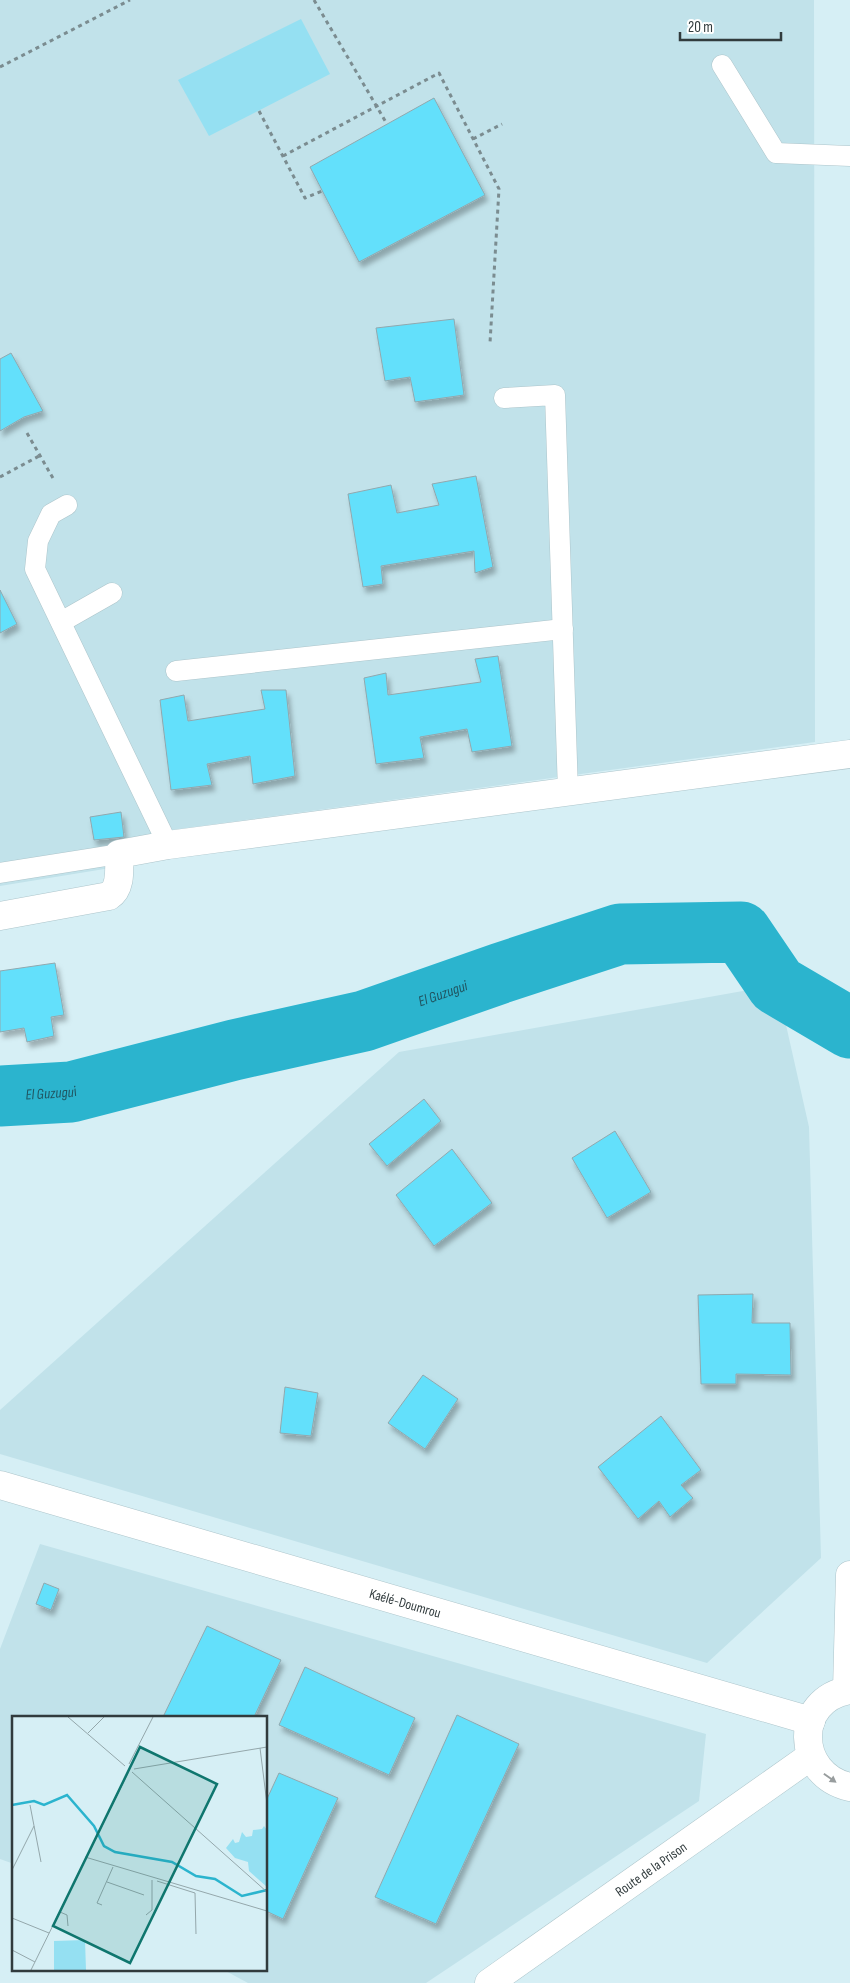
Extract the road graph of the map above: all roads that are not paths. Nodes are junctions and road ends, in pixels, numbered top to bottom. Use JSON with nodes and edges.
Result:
{"nodes":[{"id":1,"x":722,"y":65,"type":"dead end"},
{"id":2,"x":850,"y":156,"type":"edge"},
{"id":3,"x":504,"y":398,"type":"dead end"},
{"id":4,"x":67,"y":505,"type":"road end"},
{"id":5,"x":112,"y":593,"type":"dead end"},
{"id":6,"x":61,"y":622,"type":"junction"},
{"id":7,"x":563,"y":629,"type":"junction"},
{"id":8,"x":176,"y":671,"type":"dead end"},
{"id":9,"x":850,"y":754,"type":"edge"},
{"id":10,"x":568,"y":792,"type":"junction"},
{"id":11,"x":168,"y":845,"type":"junction"},
{"id":12,"x":119,"y":854,"type":"junction"},
{"id":13,"x":0,"y":873,"type":"edge"},
{"id":14,"x":0,"y":916,"type":"edge"},
{"id":15,"x":0,"y":1485,"type":"edge"},
{"id":16,"x":850,"y":1575,"type":"edge"},
{"id":17,"x":849,"y":1690,"type":"edge"},
{"id":18,"x":811,"y":1721,"type":"junction"},
{"id":19,"x":811,"y":1756,"type":"junction"},
{"id":20,"x":850,"y":1787,"type":"edge"},
{"id":21,"x":489,"y":1983,"type":"edge"}],
"edges":[{"from":1,"to":2,"type":"lane"},
{"from":3,"to":7,"type":"lane"},
{"from":4,"to":6,"type":"lane"},
{"from":5,"to":6,"type":"lane"},
{"from":6,"to":11,"type":"lane"},
{"from":7,"to":8,"type":"lane"},
{"from":7,"to":10,"type":"lane"},
{"from":9,"to":10,"type":"main road"},
{"from":10,"to":11,"type":"main road"},
{"from":11,"to":12,"type":"main road"},
{"from":12,"to":13,"type":"lane"},
{"from":12,"to":14,"type":"main road"},
{"from":15,"to":18,"type":"main road","name":"Kaélé-Doumrou"},
{"from":16,"to":17,"type":"main road"},
{"from":17,"to":18,"type":"main road"},
{"from":18,"to":19,"type":"main road"},
{"from":19,"to":20,"type":"main road","one_way":true},
{"from":19,"to":21,"type":"main road","name":"Route de la Prison"}]}
